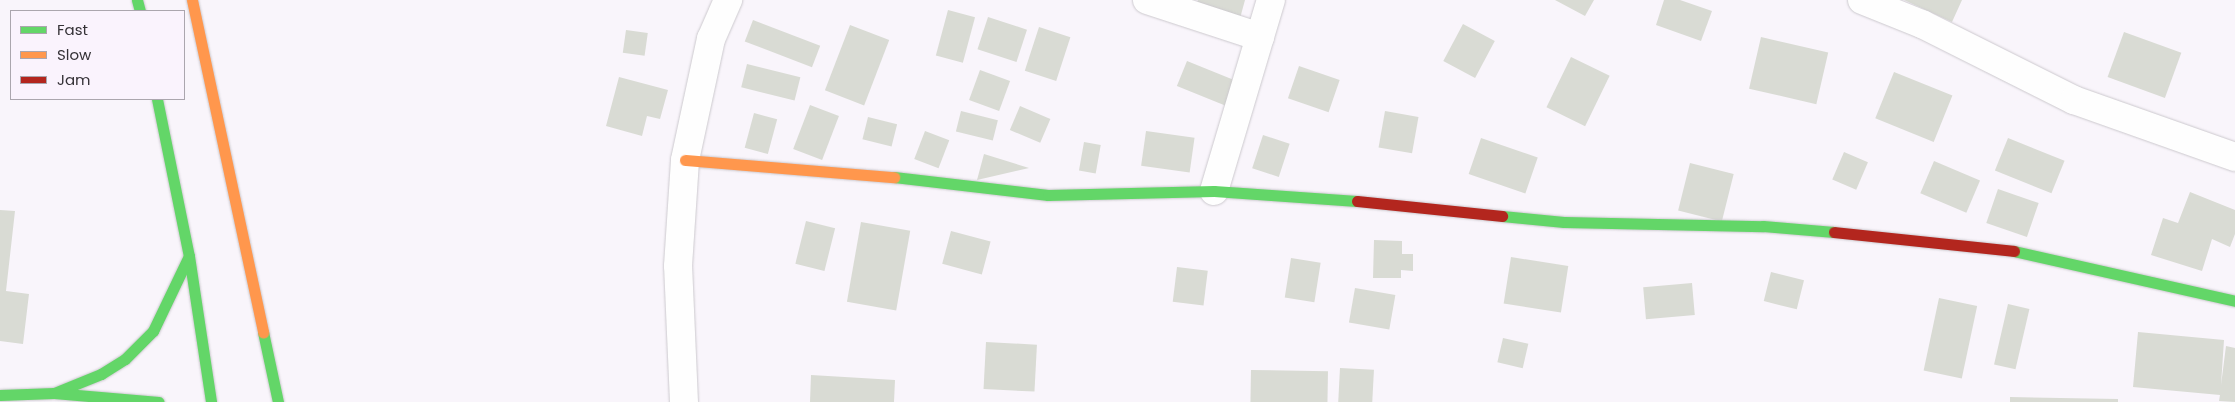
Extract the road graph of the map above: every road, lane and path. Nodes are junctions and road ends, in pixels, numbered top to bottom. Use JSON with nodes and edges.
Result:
{"nodes":[{"id":1,"x":192,"y":0,"type":"edge"},
{"id":2,"x":728,"y":0,"type":"edge"},
{"id":3,"x":1147,"y":0,"type":"edge"},
{"id":4,"x":1271,"y":0,"type":"edge"},
{"id":5,"x":1862,"y":0,"type":"edge"},
{"id":6,"x":1260,"y":37,"type":"junction"},
{"id":7,"x":158,"y":100,"type":"edge"},
{"id":8,"x":2235,"y":157,"type":"edge"},
{"id":9,"x":685,"y":160,"type":"junction"},
{"id":10,"x":1214,"y":191,"type":"junction"},
{"id":11,"x":189,"y":256,"type":"junction"},
{"id":12,"x":2235,"y":301,"type":"edge"},
{"id":13,"x":54,"y":393,"type":"junction"},
{"id":14,"x":0,"y":395,"type":"edge"},
{"id":15,"x":159,"y":402,"type":"edge"},
{"id":16,"x":211,"y":402,"type":"edge"},
{"id":17,"x":278,"y":402,"type":"edge"},
{"id":18,"x":684,"y":402,"type":"edge"}],
"edges":[{"from":1,"to":17,"type":"main road"},
{"from":2,"to":9,"type":"street"},
{"from":3,"to":6,"type":"street"},
{"from":4,"to":6,"type":"street"},
{"from":5,"to":8,"type":"street"},
{"from":6,"to":10,"type":"street"},
{"from":7,"to":11,"type":"main road"},
{"from":9,"to":10,"type":"main road"},
{"from":9,"to":18,"type":"street"},
{"from":10,"to":12,"type":"main road"},
{"from":11,"to":13,"type":"main road"},
{"from":11,"to":16,"type":"main road"},
{"from":13,"to":14,"type":"main road"},
{"from":13,"to":15,"type":"main road"}]}
